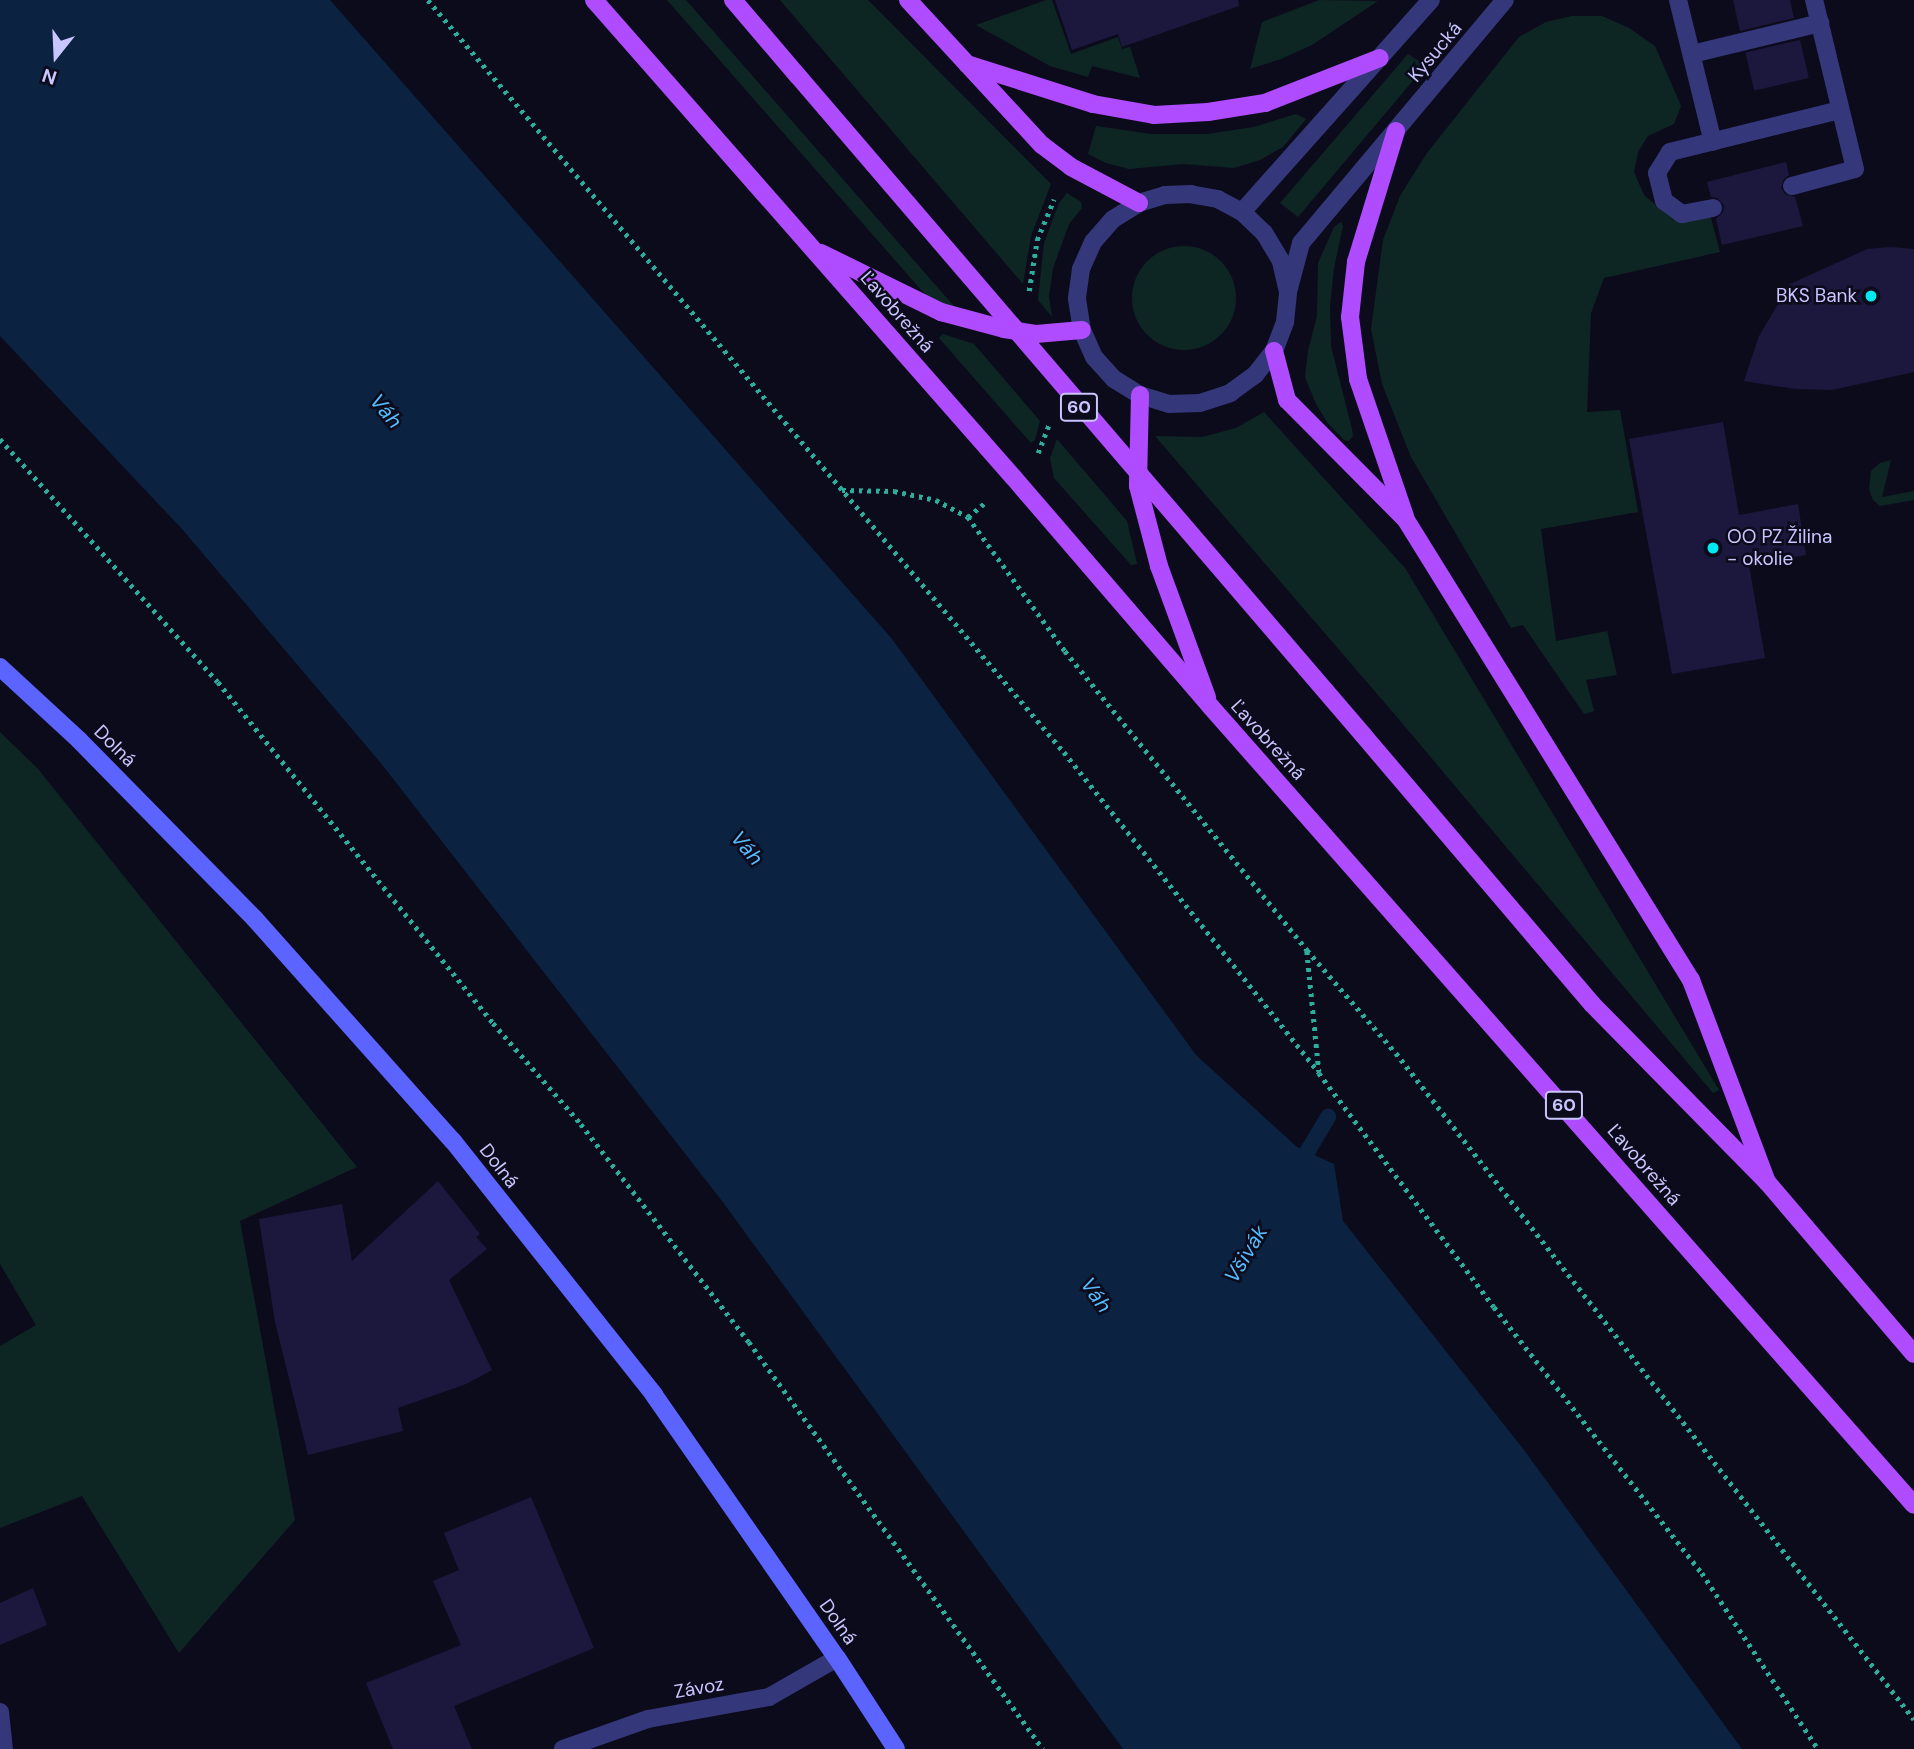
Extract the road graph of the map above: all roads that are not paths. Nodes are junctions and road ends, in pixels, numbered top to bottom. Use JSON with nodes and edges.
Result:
{"nodes":[{"id":1,"x":594,"y":0,"type":"edge"},
{"id":2,"x":733,"y":0,"type":"edge"},
{"id":3,"x":908,"y":0,"type":"edge"},
{"id":4,"x":1431,"y":0,"type":"edge"},
{"id":5,"x":1505,"y":0,"type":"edge"},
{"id":6,"x":1814,"y":0,"type":"edge"},
{"id":7,"x":1684,"y":1,"type":"edge"},
{"id":8,"x":1820,"y":23,"type":"junction"},
{"id":9,"x":1692,"y":54,"type":"junction"},
{"id":10,"x":1380,"y":58,"type":"junction"},
{"id":11,"x":967,"y":64,"type":"junction"},
{"id":12,"x":1840,"y":110,"type":"junction"},
{"id":13,"x":1396,"y":131,"type":"junction"},
{"id":14,"x":1713,"y":142,"type":"junction"},
{"id":15,"x":1792,"y":186,"type":"dead end"},
{"id":16,"x":1139,"y":203,"type":"junction"},
{"id":17,"x":1713,"y":208,"type":"dead end"},
{"id":18,"x":1242,"y":212,"type":"junction"},
{"id":19,"x":815,"y":250,"type":"junction"},
{"id":20,"x":1288,"y":292,"type":"junction"},
{"id":21,"x":1082,"y":330,"type":"junction"},
{"id":22,"x":1274,"y":351,"type":"junction"},
{"id":23,"x":1140,"y":395,"type":"junction"},
{"id":24,"x":1406,"y":520,"type":"junction"},
{"id":25,"x":0,"y":667,"type":"edge"},
{"id":26,"x":1210,"y":707,"type":"junction"},
{"id":27,"x":1767,"y":1182,"type":"junction"},
{"id":28,"x":1914,"y":1354,"type":"edge"},
{"id":29,"x":1914,"y":1506,"type":"edge"},
{"id":30,"x":837,"y":1658,"type":"junction"},
{"id":31,"x":0,"y":1712,"type":"edge"},
{"id":32,"x":4,"y":1749,"type":"edge"},
{"id":33,"x":563,"y":1749,"type":"edge"},
{"id":34,"x":895,"y":1749,"type":"edge"}],
"edges":[{"from":1,"to":19,"type":"main road","name":"Ľavobrežná","number":"60"},
{"from":2,"to":27,"type":"main road","number":"60","bridge":true},
{"from":3,"to":11,"type":"main road"},
{"from":4,"to":10,"type":"street","name":"Kysucká"},
{"from":5,"to":13,"type":"street","name":"Kysucká"},
{"from":6,"to":8,"type":"street"},
{"from":7,"to":9,"type":"street"},
{"from":8,"to":9,"type":"street"},
{"from":8,"to":12,"type":"street"},
{"from":9,"to":14,"type":"street"},
{"from":10,"to":11,"type":"main road"},
{"from":10,"to":18,"type":"street","name":"Kysucká"},
{"from":11,"to":16,"type":"main road"},
{"from":12,"to":14,"type":"street"},
{"from":12,"to":15,"type":"street"},
{"from":13,"to":20,"type":"street","name":"Kysucká"},
{"from":13,"to":24,"type":"main road"},
{"from":14,"to":17,"type":"street"},
{"from":16,"to":18,"type":"street"},
{"from":16,"to":21,"type":"street"},
{"from":18,"to":20,"type":"street"},
{"from":19,"to":21,"type":"main road"},
{"from":19,"to":26,"type":"main road","name":"Ľavobrežná","number":"60"},
{"from":20,"to":22,"type":"street"},
{"from":21,"to":23,"type":"street"},
{"from":22,"to":23,"type":"street"},
{"from":22,"to":24,"type":"main road"},
{"from":23,"to":26,"type":"main road"},
{"from":24,"to":27,"type":"main road"},
{"from":25,"to":30,"type":"main road","name":"Dolná"},
{"from":26,"to":29,"type":"main road","name":"Ľavobrežná","number":"60"},
{"from":27,"to":28,"type":"main road","number":"60"},
{"from":30,"to":33,"type":"street","name":"Závoz"},
{"from":30,"to":34,"type":"main road","name":"Dolná"},
{"from":31,"to":32,"type":"street"}]}
